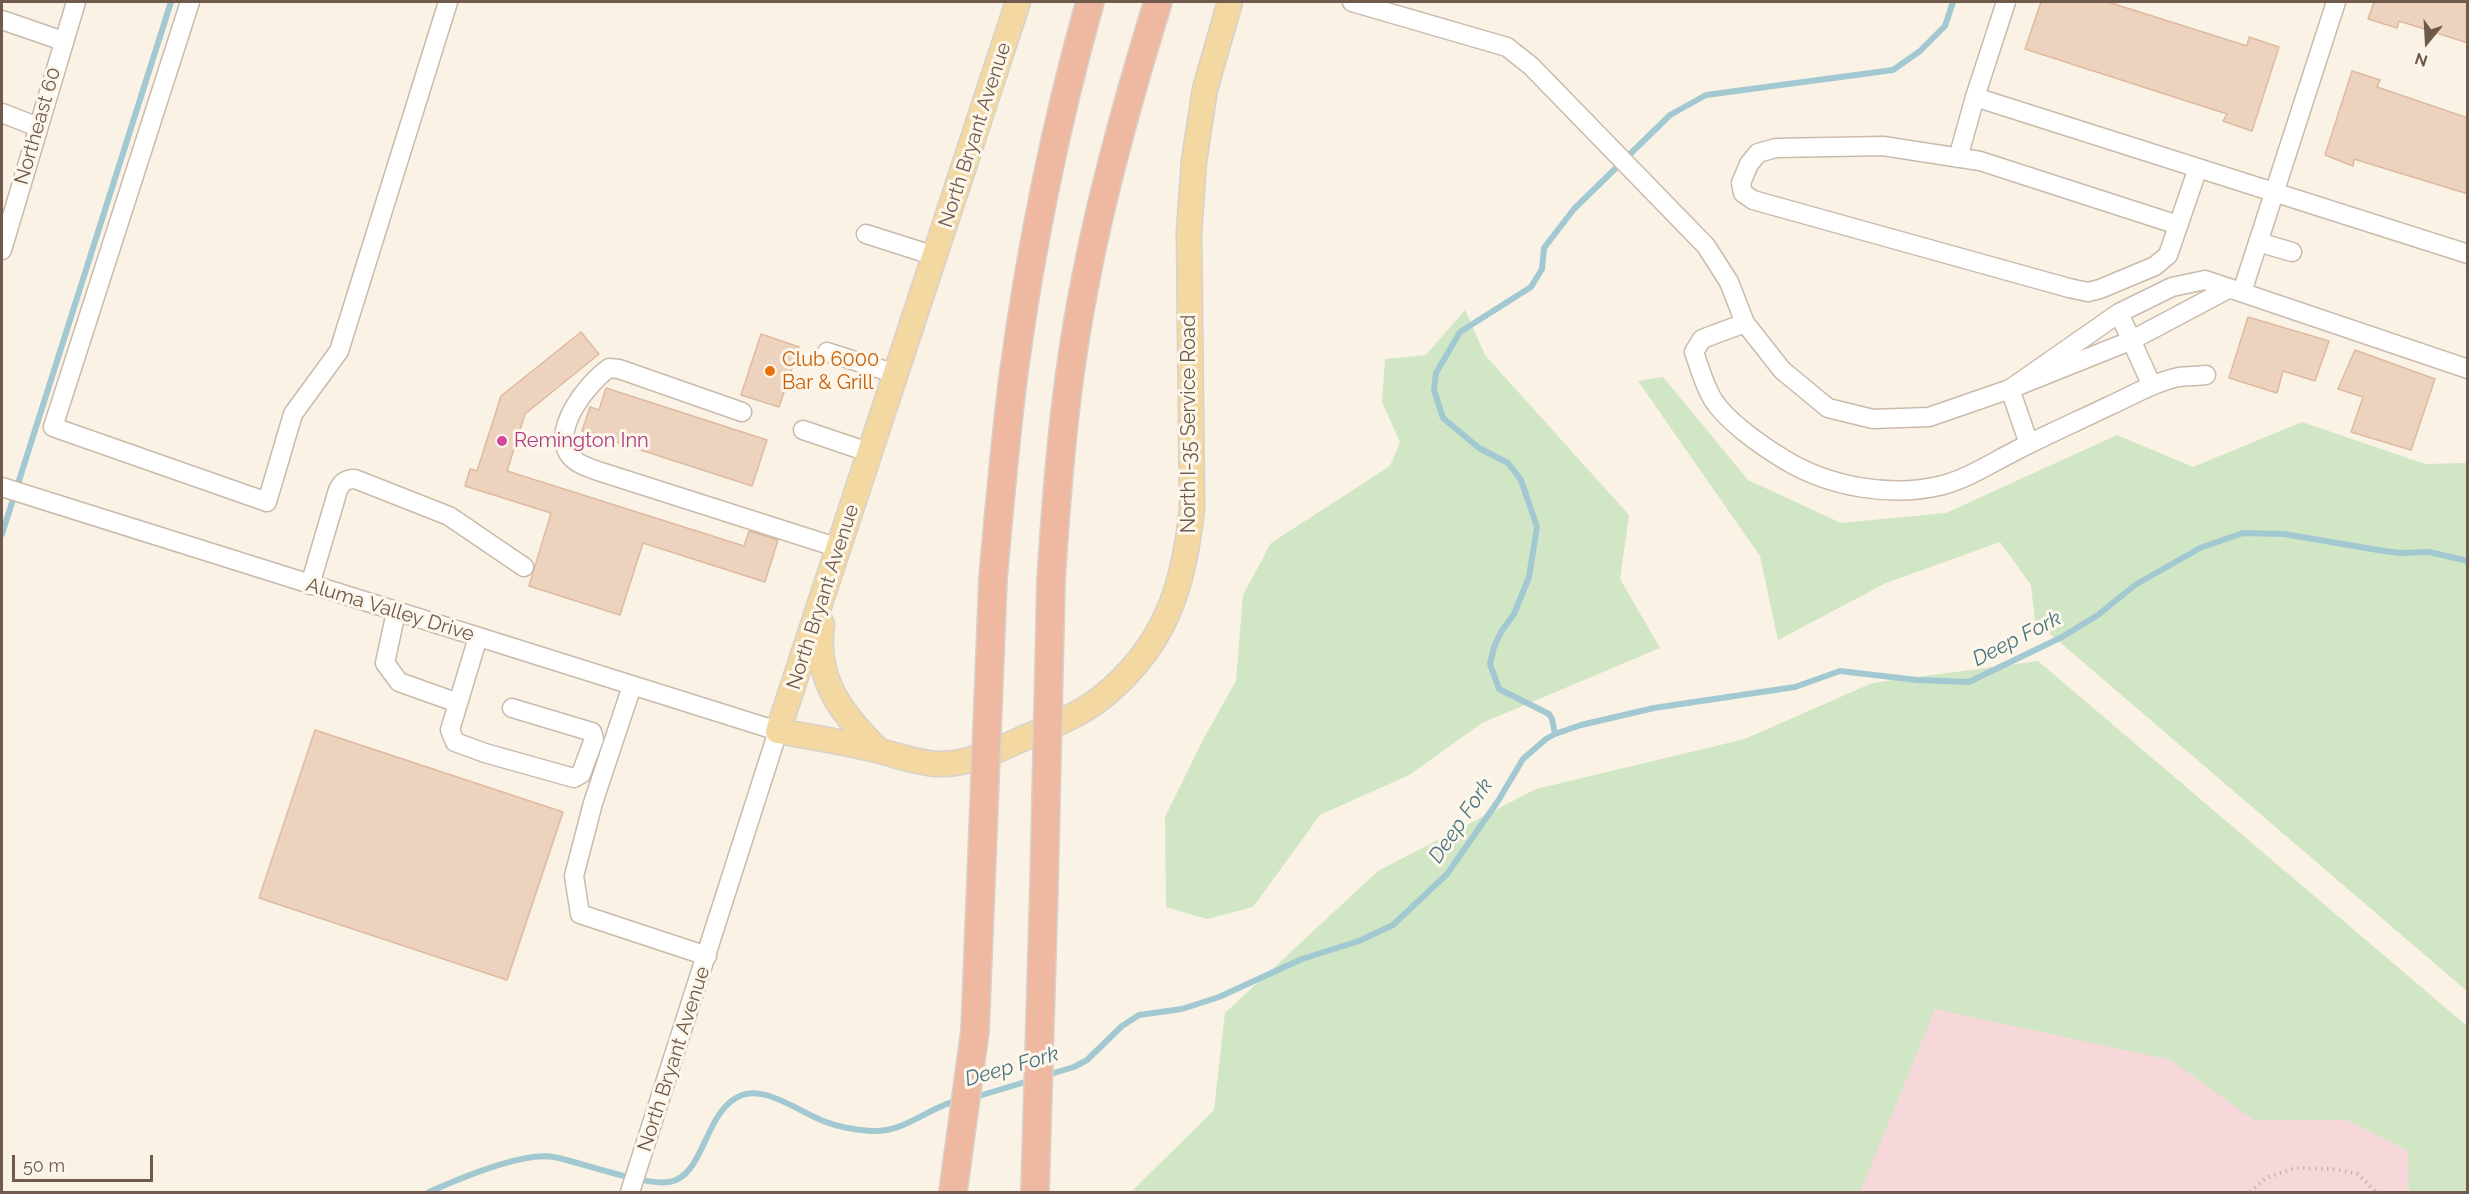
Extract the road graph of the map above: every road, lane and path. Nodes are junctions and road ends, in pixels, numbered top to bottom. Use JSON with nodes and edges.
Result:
{"nodes":[{"id":1,"x":76,"y":2,"type":"edge"},
{"id":2,"x":190,"y":2,"type":"edge"},
{"id":3,"x":448,"y":2,"type":"edge"},
{"id":4,"x":1018,"y":2,"type":"edge"},
{"id":5,"x":1090,"y":2,"type":"edge"},
{"id":6,"x":1158,"y":2,"type":"edge"},
{"id":7,"x":1230,"y":2,"type":"edge"},
{"id":8,"x":1352,"y":2,"type":"edge"},
{"id":9,"x":2006,"y":2,"type":"edge"},
{"id":10,"x":2336,"y":2,"type":"edge"},
{"id":11,"x":2,"y":20,"type":"edge"},
{"id":12,"x":63,"y":41,"type":"junction"},
{"id":13,"x":1975,"y":97,"type":"junction"},
{"id":14,"x":2,"y":113,"type":"edge"},
{"id":15,"x":38,"y":127,"type":"junction"},
{"id":16,"x":1958,"y":158,"type":"junction"},
{"id":17,"x":2198,"y":168,"type":"junction"},
{"id":18,"x":2274,"y":192,"type":"junction"},
{"id":19,"x":2178,"y":225,"type":"junction"},
{"id":20,"x":866,"y":234,"type":"dead end"},
{"id":21,"x":2258,"y":242,"type":"junction"},
{"id":22,"x":2,"y":250,"type":"edge"},
{"id":23,"x":2292,"y":252,"type":"dead end"},
{"id":24,"x":2468,"y":254,"type":"edge"},
{"id":25,"x":935,"y":256,"type":"junction"},
{"id":26,"x":2236,"y":290,"type":"junction"},
{"id":27,"x":2119,"y":313,"type":"junction"},
{"id":28,"x":1745,"y":323,"type":"junction"},
{"id":29,"x":2130,"y":340,"type":"junction"},
{"id":30,"x":827,"y":352,"type":"dead end"},
{"id":31,"x":2468,"y":369,"type":"edge"},
{"id":32,"x":896,"y":374,"type":"junction"},
{"id":33,"x":2206,"y":375,"type":"dead end"},
{"id":34,"x":2152,"y":386,"type":"junction"},
{"id":35,"x":2010,"y":388,"type":"junction"},
{"id":36,"x":742,"y":412,"type":"dead end"},
{"id":37,"x":802,"y":430,"type":"dead end"},
{"id":38,"x":2029,"y":444,"type":"junction"},
{"id":39,"x":871,"y":453,"type":"junction"},
{"id":40,"x":2,"y":487,"type":"edge"},
{"id":41,"x":839,"y":548,"type":"junction"},
{"id":42,"x":524,"y":567,"type":"dead end"},
{"id":43,"x":828,"y":583,"type":"junction"},
{"id":44,"x":310,"y":585,"type":"junction"},
{"id":45,"x":396,"y":612,"type":"junction"},
{"id":46,"x":478,"y":637,"type":"junction"},
{"id":47,"x":632,"y":686,"type":"junction"},
{"id":48,"x":458,"y":703,"type":"junction"},
{"id":49,"x":512,"y":708,"type":"dead end"},
{"id":50,"x":778,"y":731,"type":"junction"},
{"id":51,"x":878,"y":750,"type":"junction"},
{"id":52,"x":707,"y":956,"type":"junction"},
{"id":53,"x":975,"y":1031,"type":"junction"},
{"id":54,"x":630,"y":1192,"type":"edge"},
{"id":55,"x":952,"y":1192,"type":"edge"},
{"id":56,"x":968,"y":1192,"type":"edge"},
{"id":57,"x":1035,"y":1192,"type":"edge"},
{"id":58,"x":2250,"y":1192,"type":"edge"},
{"id":59,"x":2376,"y":1192,"type":"edge"}],
"edges":[{"from":1,"to":12,"type":"street","name":"Northeast 60"},
{"from":2,"to":3,"type":"street"},
{"from":4,"to":25,"type":"main road","name":"North Bryant Avenue"},
{"from":5,"to":53,"type":"highway","bridge":true},
{"from":6,"to":57,"type":"highway","bridge":true},
{"from":7,"to":51,"type":"main road","name":"North I-35 Service Road"},
{"from":8,"to":28,"type":"street"},
{"from":9,"to":13,"type":"street"},
{"from":10,"to":18,"type":"street"},
{"from":11,"to":12,"type":"street"},
{"from":12,"to":15,"type":"street","name":"Northeast 60"},
{"from":13,"to":16,"type":"street"},
{"from":13,"to":17,"type":"street"},
{"from":14,"to":15,"type":"street"},
{"from":15,"to":22,"type":"street","name":"Northeast 60"},
{"from":16,"to":19,"type":"street"},
{"from":16,"to":19,"type":"street"},
{"from":17,"to":18,"type":"street"},
{"from":17,"to":19,"type":"street"},
{"from":18,"to":21,"type":"street"},
{"from":18,"to":24,"type":"street"},
{"from":20,"to":25,"type":"street"},
{"from":21,"to":23,"type":"street"},
{"from":21,"to":26,"type":"street"},
{"from":25,"to":32,"type":"main road","name":"North Bryant Avenue"},
{"from":26,"to":27,"type":"street"},
{"from":26,"to":29,"type":"street"},
{"from":26,"to":31,"type":"street"},
{"from":27,"to":29,"type":"street"},
{"from":27,"to":35,"type":"street"},
{"from":28,"to":35,"type":"street"},
{"from":28,"to":38,"type":"street"},
{"from":29,"to":34,"type":"street"},
{"from":29,"to":35,"type":"street"},
{"from":30,"to":32,"type":"street"},
{"from":32,"to":39,"type":"main road","name":"North Bryant Avenue"},
{"from":33,"to":34,"type":"street"},
{"from":34,"to":38,"type":"street"},
{"from":35,"to":38,"type":"street"},
{"from":36,"to":41,"type":"street"},
{"from":37,"to":39,"type":"street"},
{"from":39,"to":41,"type":"main road","name":"North Bryant Avenue"},
{"from":40,"to":44,"type":"street","name":"Aluma Valley Drive"},
{"from":41,"to":43,"type":"main road","name":"North Bryant Avenue"},
{"from":42,"to":44,"type":"street"},
{"from":43,"to":50,"type":"main road","name":"North Bryant Avenue"},
{"from":43,"to":51,"type":"main road"},
{"from":44,"to":45,"type":"street","name":"Aluma Valley Drive"},
{"from":45,"to":46,"type":"street","name":"Aluma Valley Drive"},
{"from":45,"to":48,"type":"street"},
{"from":46,"to":47,"type":"street","name":"Aluma Valley Drive"},
{"from":46,"to":48,"type":"street"},
{"from":47,"to":50,"type":"street","name":"Aluma Valley Drive"},
{"from":47,"to":52,"type":"street"},
{"from":48,"to":49,"type":"street"},
{"from":50,"to":51,"type":"main road","name":"North I-35 Service Road"},
{"from":50,"to":52,"type":"street","name":"North Bryant Avenue"},
{"from":52,"to":54,"type":"street","name":"North Bryant Avenue"},
{"from":53,"to":55,"type":"highway"},
{"from":53,"to":56,"type":"highway"},
{"from":58,"to":59,"type":"path"}]}
